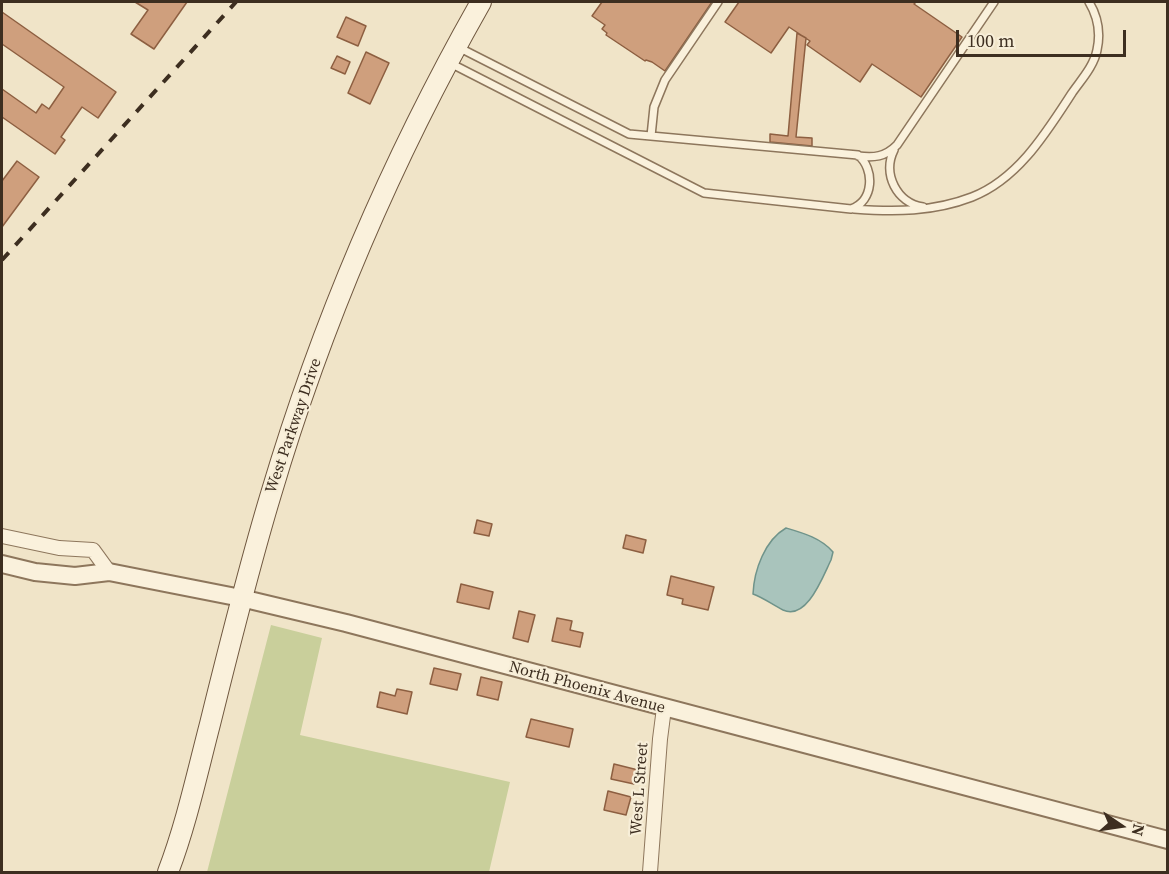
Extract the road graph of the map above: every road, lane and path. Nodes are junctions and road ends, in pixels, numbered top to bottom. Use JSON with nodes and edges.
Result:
{"nodes":[{"id":1,"x":482,"y":2,"type":"edge"},
{"id":2,"x":718,"y":2,"type":"edge"},
{"id":3,"x":994,"y":2,"type":"edge"},
{"id":4,"x":1089,"y":2,"type":"edge"},
{"id":5,"x":452,"y":54,"type":"junction"},
{"id":6,"x":651,"y":136,"type":"junction"},
{"id":7,"x":897,"y":146,"type":"junction"},
{"id":8,"x":858,"y":155,"type":"junction"},
{"id":9,"x":929,"y":208,"type":"junction"},
{"id":10,"x":852,"y":209,"type":"junction"},
{"id":11,"x":2,"y":536,"type":"edge"},
{"id":12,"x":2,"y":564,"type":"edge"},
{"id":13,"x":109,"y":572,"type":"junction"},
{"id":14,"x":242,"y":598,"type":"junction"},
{"id":15,"x":664,"y":708,"type":"junction"},
{"id":16,"x":1167,"y":840,"type":"edge"},
{"id":17,"x":168,"y":873,"type":"edge"},
{"id":18,"x":650,"y":873,"type":"edge"}],
"edges":[{"from":1,"to":5,"type":"main road","name":"West Parkway Drive"},
{"from":2,"to":6,"type":"lane"},
{"from":3,"to":7,"type":"lane"},
{"from":4,"to":9,"type":"lane"},
{"from":5,"to":6,"type":"lane"},
{"from":5,"to":10,"type":"lane"},
{"from":5,"to":14,"type":"main road","name":"West Parkway Drive"},
{"from":6,"to":8,"type":"lane"},
{"from":7,"to":8,"type":"lane"},
{"from":7,"to":9,"type":"lane"},
{"from":8,"to":10,"type":"lane"},
{"from":9,"to":10,"type":"lane"},
{"from":11,"to":13,"type":"street"},
{"from":12,"to":13,"type":"street","name":"North Phoenix Avenue"},
{"from":13,"to":14,"type":"street","name":"North Phoenix Avenue"},
{"from":14,"to":15,"type":"street","name":"North Phoenix Avenue"},
{"from":14,"to":17,"type":"main road","name":"West Parkway Drive"},
{"from":15,"to":16,"type":"street","name":"North Phoenix Avenue"},
{"from":15,"to":18,"type":"street","name":"West L Street"}]}
